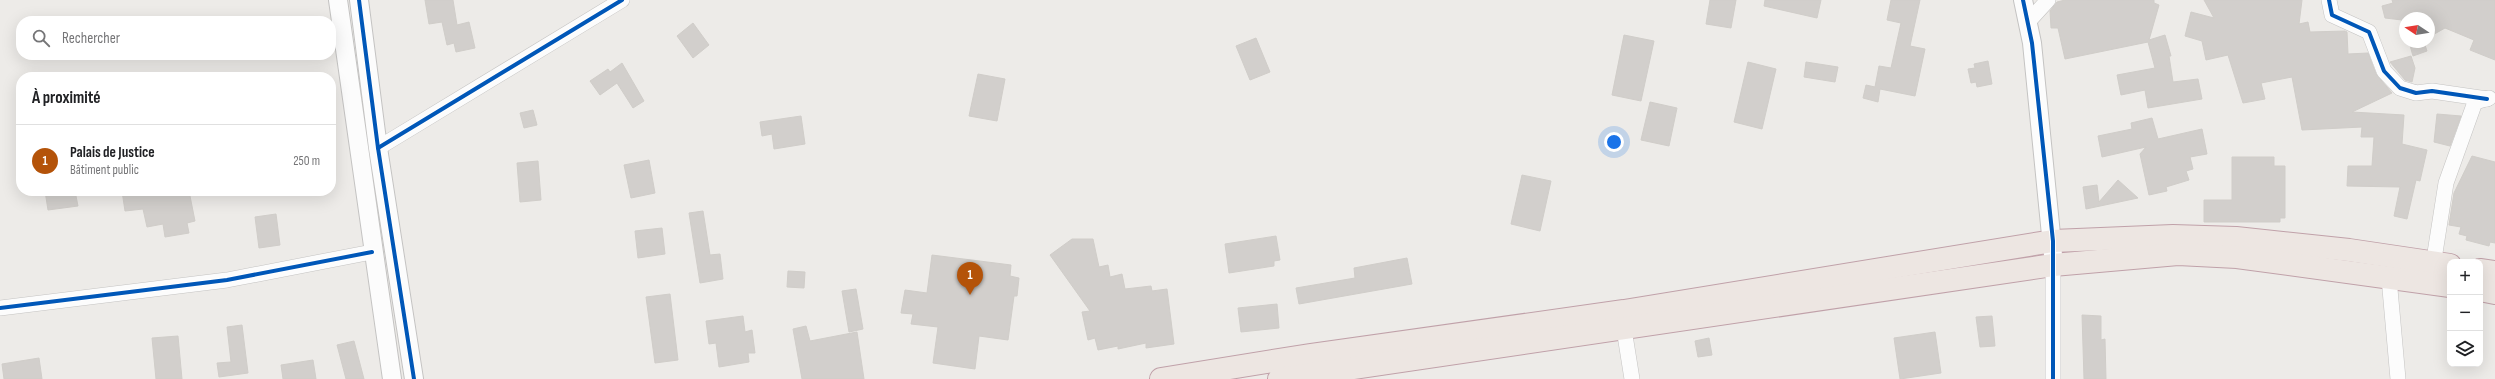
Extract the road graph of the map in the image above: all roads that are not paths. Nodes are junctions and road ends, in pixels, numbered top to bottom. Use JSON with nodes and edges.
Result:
{"nodes":[{"id":1,"x":338,"y":0,"type":"edge"},
{"id":2,"x":359,"y":0,"type":"edge"},
{"id":3,"x":622,"y":0,"type":"edge"},
{"id":4,"x":2023,"y":0,"type":"edge"},
{"id":5,"x":2048,"y":0,"type":"edge"},
{"id":6,"x":2329,"y":0,"type":"edge"},
{"id":7,"x":2028,"y":22,"type":"junction"},
{"id":8,"x":2491,"y":97,"type":"edge"},
{"id":9,"x":378,"y":148,"type":"junction"},
{"id":10,"x":2054,"y":241,"type":"junction"},
{"id":11,"x":2349,"y":250,"type":"junction"},
{"id":12,"x":372,"y":252,"type":"junction"},
{"id":13,"x":2054,"y":265,"type":"junction"},
{"id":14,"x":2483,"y":270,"type":"edge"},
{"id":15,"x":2346,"y":272,"type":"junction"},
{"id":16,"x":2495,"y":272,"type":"edge"},
{"id":17,"x":2441,"y":274,"type":"edge"},
{"id":18,"x":2389,"y":278,"type":"junction"},
{"id":19,"x":2483,"y":291,"type":"edge"},
{"id":20,"x":2495,"y":293,"type":"edge"},
{"id":21,"x":0,"y":308,"type":"edge"},
{"id":22,"x":1624,"y":329,"type":"junction"},
{"id":23,"x":1312,"y":364,"type":"junction"},
{"id":24,"x":392,"y":379,"type":"edge"},
{"id":25,"x":414,"y":379,"type":"edge"},
{"id":26,"x":1161,"y":379,"type":"edge"},
{"id":27,"x":1279,"y":379,"type":"edge"},
{"id":28,"x":1632,"y":379,"type":"edge"},
{"id":29,"x":2053,"y":379,"type":"edge"},
{"id":30,"x":2398,"y":379,"type":"edge"}],
"edges":[{"from":1,"to":12,"type":"street"},
{"from":2,"to":9,"type":"street"},
{"from":3,"to":9,"type":"street"},
{"from":4,"to":7,"type":"street"},
{"from":5,"to":7,"type":"street"},
{"from":6,"to":8,"type":"street"},
{"from":7,"to":10,"type":"street"},
{"from":8,"to":17,"type":"street"},
{"from":9,"to":25,"type":"street"},
{"from":10,"to":11,"type":"highway"},
{"from":10,"to":13,"type":"street"},
{"from":10,"to":23,"type":"highway"},
{"from":11,"to":15,"type":"highway"},
{"from":11,"to":17,"type":"highway"},
{"from":12,"to":21,"type":"street"},
{"from":12,"to":24,"type":"street"},
{"from":13,"to":15,"type":"highway"},
{"from":13,"to":22,"type":"highway"},
{"from":13,"to":29,"type":"street"},
{"from":14,"to":16,"type":"highway"},
{"from":15,"to":18,"type":"highway"},
{"from":17,"to":18,"type":"highway"},
{"from":18,"to":30,"type":"street"},
{"from":19,"to":20,"type":"highway"},
{"from":22,"to":23,"type":"highway"},
{"from":22,"to":28,"type":"street"},
{"from":23,"to":26,"type":"highway"},
{"from":23,"to":27,"type":"highway"}]}
